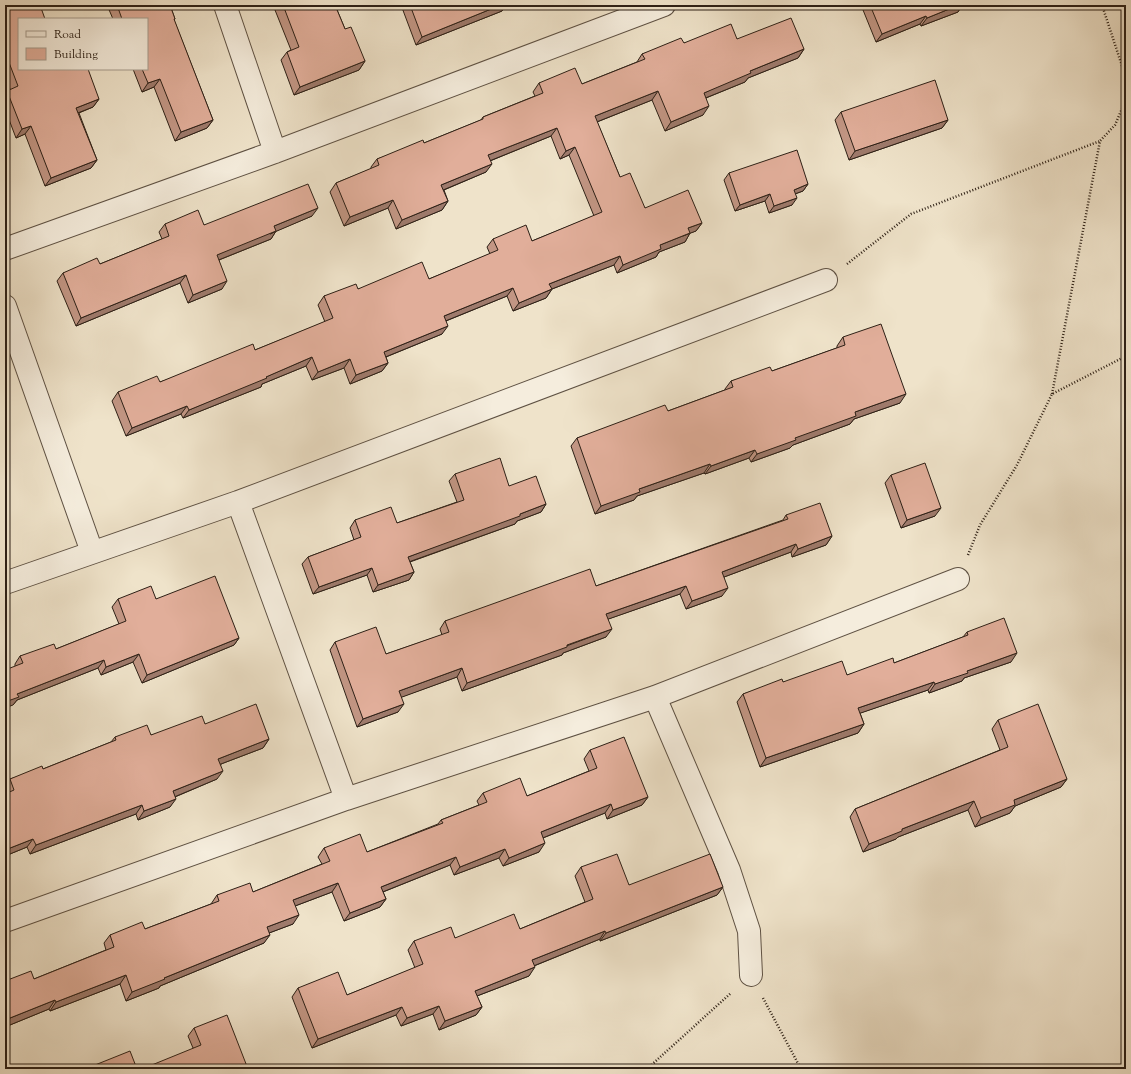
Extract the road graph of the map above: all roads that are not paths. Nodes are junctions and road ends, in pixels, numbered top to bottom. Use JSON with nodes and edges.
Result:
{"nodes":[{"id":1,"x":225,"y":5,"type":"edge"},
{"id":2,"x":664,"y":5,"type":"edge"},
{"id":3,"x":275,"y":152,"type":"junction"},
{"id":4,"x":5,"y":249,"type":"edge"},
{"id":5,"x":826,"y":280,"type":"road end"},
{"id":6,"x":5,"y":306,"type":"edge"},
{"id":7,"x":238,"y":502,"type":"junction"},
{"id":8,"x":92,"y":552,"type":"junction"},
{"id":9,"x":958,"y":580,"type":"road end"},
{"id":10,"x":5,"y":583,"type":"edge"},
{"id":11,"x":655,"y":697,"type":"junction"},
{"id":12,"x":346,"y":799,"type":"junction"},
{"id":13,"x":5,"y":921,"type":"edge"},
{"id":14,"x":751,"y":975,"type":"road end"}],
"edges":[{"from":1,"to":3,"type":"street"},
{"from":2,"to":3,"type":"street"},
{"from":3,"to":4,"type":"street"},
{"from":5,"to":7,"type":"street"},
{"from":6,"to":8,"type":"street"},
{"from":7,"to":8,"type":"street"},
{"from":7,"to":12,"type":"street"},
{"from":8,"to":10,"type":"street"},
{"from":9,"to":11,"type":"street"},
{"from":11,"to":12,"type":"street"},
{"from":11,"to":14,"type":"street"},
{"from":12,"to":13,"type":"street"}]}
